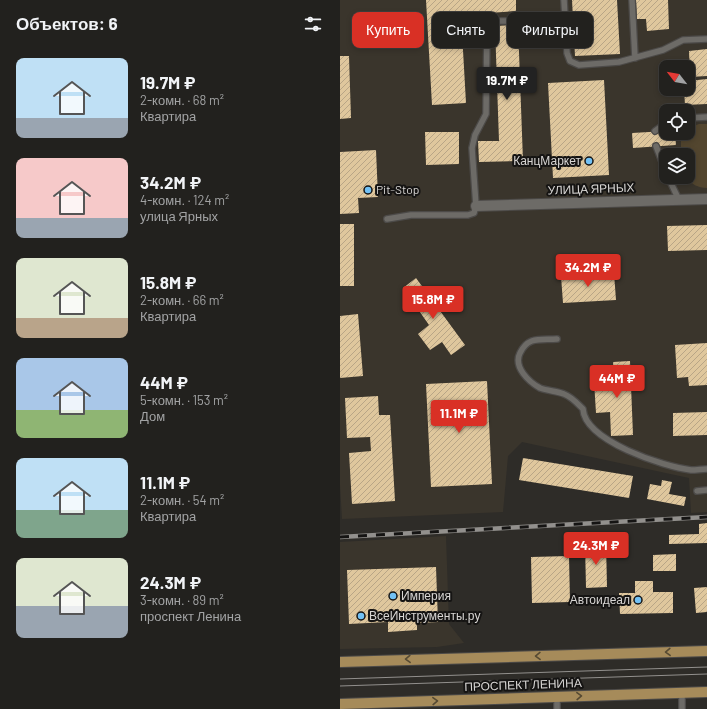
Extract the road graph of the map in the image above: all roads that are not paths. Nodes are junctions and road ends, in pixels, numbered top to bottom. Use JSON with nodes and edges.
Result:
{"nodes":[{"id":1,"x":564,"y":0,"type":"edge"},
{"id":2,"x":632,"y":0,"type":"edge"},
{"id":3,"x":565,"y":12,"type":"edge"},
{"id":4,"x":507,"y":21,"type":"edge"},
{"id":5,"x":707,"y":39,"type":"edge"},
{"id":6,"x":566,"y":48,"type":"edge"},
{"id":7,"x":635,"y":58,"type":"junction"},
{"id":8,"x":707,"y":117,"type":"edge"},
{"id":9,"x":695,"y":118,"type":"edge"},
{"id":10,"x":659,"y":129,"type":"edge"},
{"id":11,"x":655,"y":132,"type":"dead end"},
{"id":12,"x":656,"y":146,"type":"dead end"},
{"id":13,"x":659,"y":154,"type":"edge"},
{"id":14,"x":671,"y":184,"type":"edge"},
{"id":15,"x":707,"y":199,"type":"edge"},
{"id":16,"x":679,"y":200,"type":"junction"},
{"id":17,"x":476,"y":206,"type":"junction"},
{"id":18,"x":387,"y":219,"type":"dead end"},
{"id":19,"x":557,"y":339,"type":"dead end"},
{"id":20,"x":707,"y":469,"type":"edge"},
{"id":21,"x":707,"y":490,"type":"edge"},
{"id":22,"x":697,"y":491,"type":"dead end"},
{"id":23,"x":707,"y":650,"type":"edge"},
{"id":24,"x":340,"y":662,"type":"edge"},
{"id":25,"x":707,"y":692,"type":"edge"},
{"id":26,"x":682,"y":693,"type":"junction"},
{"id":27,"x":557,"y":697,"type":"junction"},
{"id":28,"x":340,"y":704,"type":"edge"},
{"id":29,"x":415,"y":705,"type":"edge"},
{"id":30,"x":557,"y":709,"type":"edge"},
{"id":31,"x":682,"y":709,"type":"edge"}],
"edges":[{"from":1,"to":3,"type":"lane"},
{"from":2,"to":7,"type":"lane"},
{"from":4,"to":17,"type":"lane"},
{"from":5,"to":7,"type":"lane"},
{"from":6,"to":7,"type":"lane"},
{"from":8,"to":9,"type":"lane"},
{"from":10,"to":11,"type":"lane"},
{"from":12,"to":13,"type":"lane"},
{"from":14,"to":16,"type":"lane"},
{"from":15,"to":16,"type":"street","name":"УЛИЦА ЯРНЫХ"},
{"from":16,"to":17,"type":"street","name":"УЛИЦА ЯРНЫХ"},
{"from":17,"to":18,"type":"lane"},
{"from":19,"to":20,"type":"lane"},
{"from":21,"to":22,"type":"lane"},
{"from":23,"to":24,"type":"main road","one_way":true},
{"from":25,"to":26,"type":"main road","name":"ПРОСПЕКТ ЛЕНИНА"},
{"from":27,"to":26,"type":"main road","name":"ПРОСПЕКТ ЛЕНИНА","one_way":true},
{"from":26,"to":31,"type":"lane"},
{"from":29,"to":27,"type":"main road","name":"ПРОСПЕКТ ЛЕНИНА","one_way":true},
{"from":27,"to":30,"type":"lane"},
{"from":28,"to":29,"type":"main road","name":"ПРОСПЕКТ ЛЕНИНА"}]}
